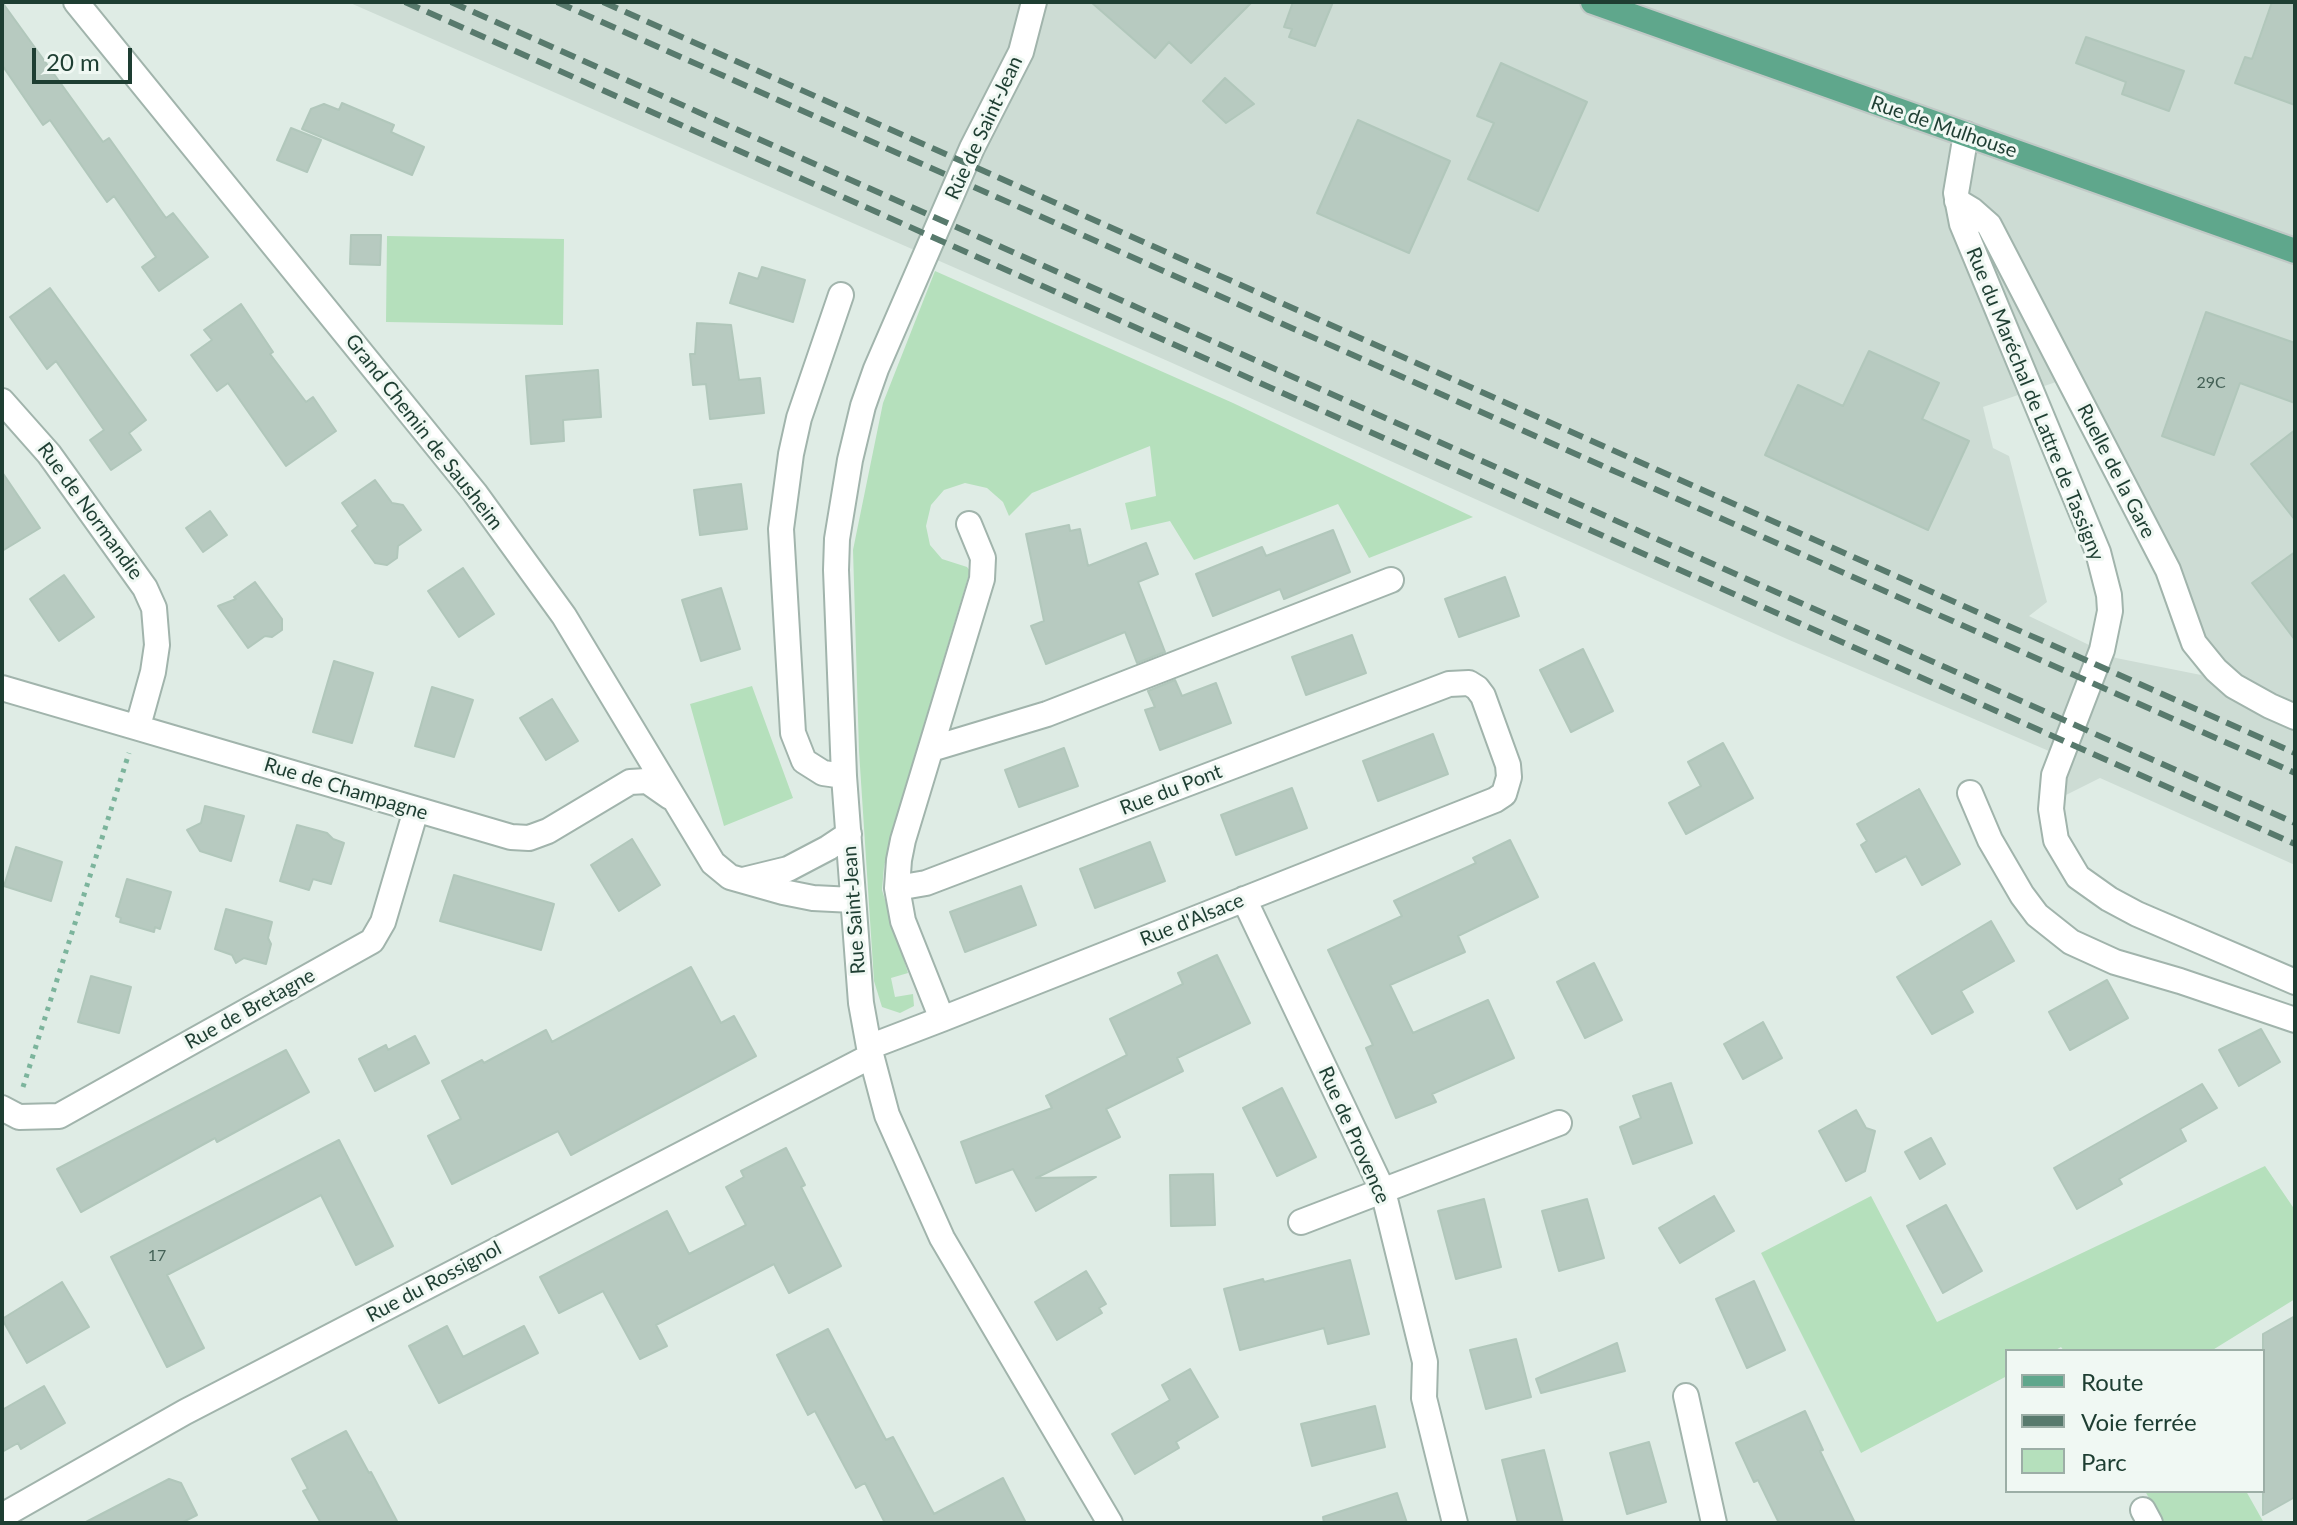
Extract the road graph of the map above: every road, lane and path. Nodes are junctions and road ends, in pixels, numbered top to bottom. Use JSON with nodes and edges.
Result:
{"nodes":[{"id":1,"x":76,"y":2,"type":"edge"},
{"id":2,"x":1034,"y":2,"type":"edge"},
{"id":3,"x":1593,"y":2,"type":"edge"},
{"id":4,"x":1966,"y":134,"type":"junction"},
{"id":5,"x":1957,"y":201,"type":"junction"},
{"id":6,"x":2295,"y":251,"type":"edge"},
{"id":7,"x":928,"y":252,"type":"joint"},
{"id":8,"x":841,"y":295,"type":"dead end"},
{"id":9,"x":2,"y":401,"type":"edge"},
{"id":10,"x":969,"y":524,"type":"dead end"},
{"id":11,"x":1391,"y":580,"type":"dead end"},
{"id":12,"x":2,"y":688,"type":"edge"},
{"id":13,"x":2295,"y":717,"type":"edge"},
{"id":14,"x":138,"y":726,"type":"junction"},
{"id":15,"x":931,"y":749,"type":"junction"},
{"id":16,"x":844,"y":776,"type":"junction"},
{"id":17,"x":1508,"y":784,"type":"joint"},
{"id":18,"x":1970,"y":793,"type":"dead end"},
{"id":19,"x":674,"y":802,"type":"junction"},
{"id":20,"x":416,"y":810,"type":"junction"},
{"id":21,"x":849,"y":834,"type":"junction"},
{"id":22,"x":741,"y":881,"type":"junction"},
{"id":23,"x":897,"y":888,"type":"junction"},
{"id":24,"x":1244,"y":899,"type":"junction"},
{"id":25,"x":853,"y":900,"type":"junction"},
{"id":26,"x":2295,"y":982,"type":"edge"},
{"id":27,"x":942,"y":1019,"type":"junction"},
{"id":28,"x":2295,"y":1020,"type":"edge"},
{"id":29,"x":870,"y":1051,"type":"junction"},
{"id":30,"x":8,"y":1111,"type":"edge"},
{"id":31,"x":1559,"y":1123,"type":"dead end"},
{"id":32,"x":1383,"y":1191,"type":"junction"},
{"id":33,"x":1301,"y":1222,"type":"dead end"},
{"id":34,"x":1686,"y":1396,"type":"dead end"},
{"id":35,"x":2,"y":1516,"type":"edge"},
{"id":36,"x":1110,"y":1523,"type":"edge"},
{"id":37,"x":1455,"y":1523,"type":"edge"},
{"id":38,"x":1714,"y":1523,"type":"edge"}],
"edges":[{"from":1,"to":19,"type":"street","name":"Grand Chemin de Sausheim"},
{"from":2,"to":7,"type":"street","name":"Rue de Saint-Jean"},
{"from":3,"to":4,"type":"main road","name":"Rue de Mulhouse"},
{"from":4,"to":5,"type":"street"},
{"from":4,"to":6,"type":"main road","name":"Rue de Mulhouse"},
{"from":5,"to":13,"type":"street","name":"Ruelle de la Gare"},
{"from":5,"to":26,"type":"street","name":"Rue du Maréchal de Lattre de Tassigny"},
{"from":7,"to":16,"type":"street","name":"Rue Saint-Jean"},
{"from":8,"to":16,"type":"street"},
{"from":9,"to":14,"type":"street","name":"Rue de Normandie"},
{"from":10,"to":15,"type":"street"},
{"from":11,"to":15,"type":"street"},
{"from":12,"to":14,"type":"street","name":"Rue de Champagne"},
{"from":14,"to":20,"type":"street","name":"Rue de Champagne"},
{"from":14,"to":30,"type":"path"},
{"from":15,"to":23,"type":"street"},
{"from":16,"to":21,"type":"street","name":"Rue Saint-Jean"},
{"from":17,"to":23,"type":"street","name":"Rue du Pont"},
{"from":17,"to":24,"type":"street","name":"Rue d'Alsace"},
{"from":18,"to":28,"type":"street"},
{"from":19,"to":20,"type":"street","name":"Rue de Champagne"},
{"from":19,"to":22,"type":"street","name":"Grand Chemin de Sausheim"},
{"from":20,"to":30,"type":"street","name":"Rue de Bretagne"},
{"from":21,"to":22,"type":"street"},
{"from":21,"to":25,"type":"street","name":"Rue Saint-Jean"},
{"from":22,"to":25,"type":"street","name":"Grand Chemin de Sausheim"},
{"from":23,"to":27,"type":"street"},
{"from":24,"to":27,"type":"street","name":"Rue d'Alsace"},
{"from":24,"to":32,"type":"street","name":"Rue de Provence"},
{"from":25,"to":29,"type":"street","name":"Rue Saint-Jean"},
{"from":27,"to":29,"type":"street","name":"Rue d'Alsace"},
{"from":29,"to":35,"type":"street","name":"Rue du Rossignol"},
{"from":29,"to":36,"type":"street","name":"Rue Saint-Jean"},
{"from":31,"to":32,"type":"street"},
{"from":32,"to":33,"type":"street"},
{"from":32,"to":37,"type":"street","name":"Rue de Provence"},
{"from":34,"to":38,"type":"street"}]}
